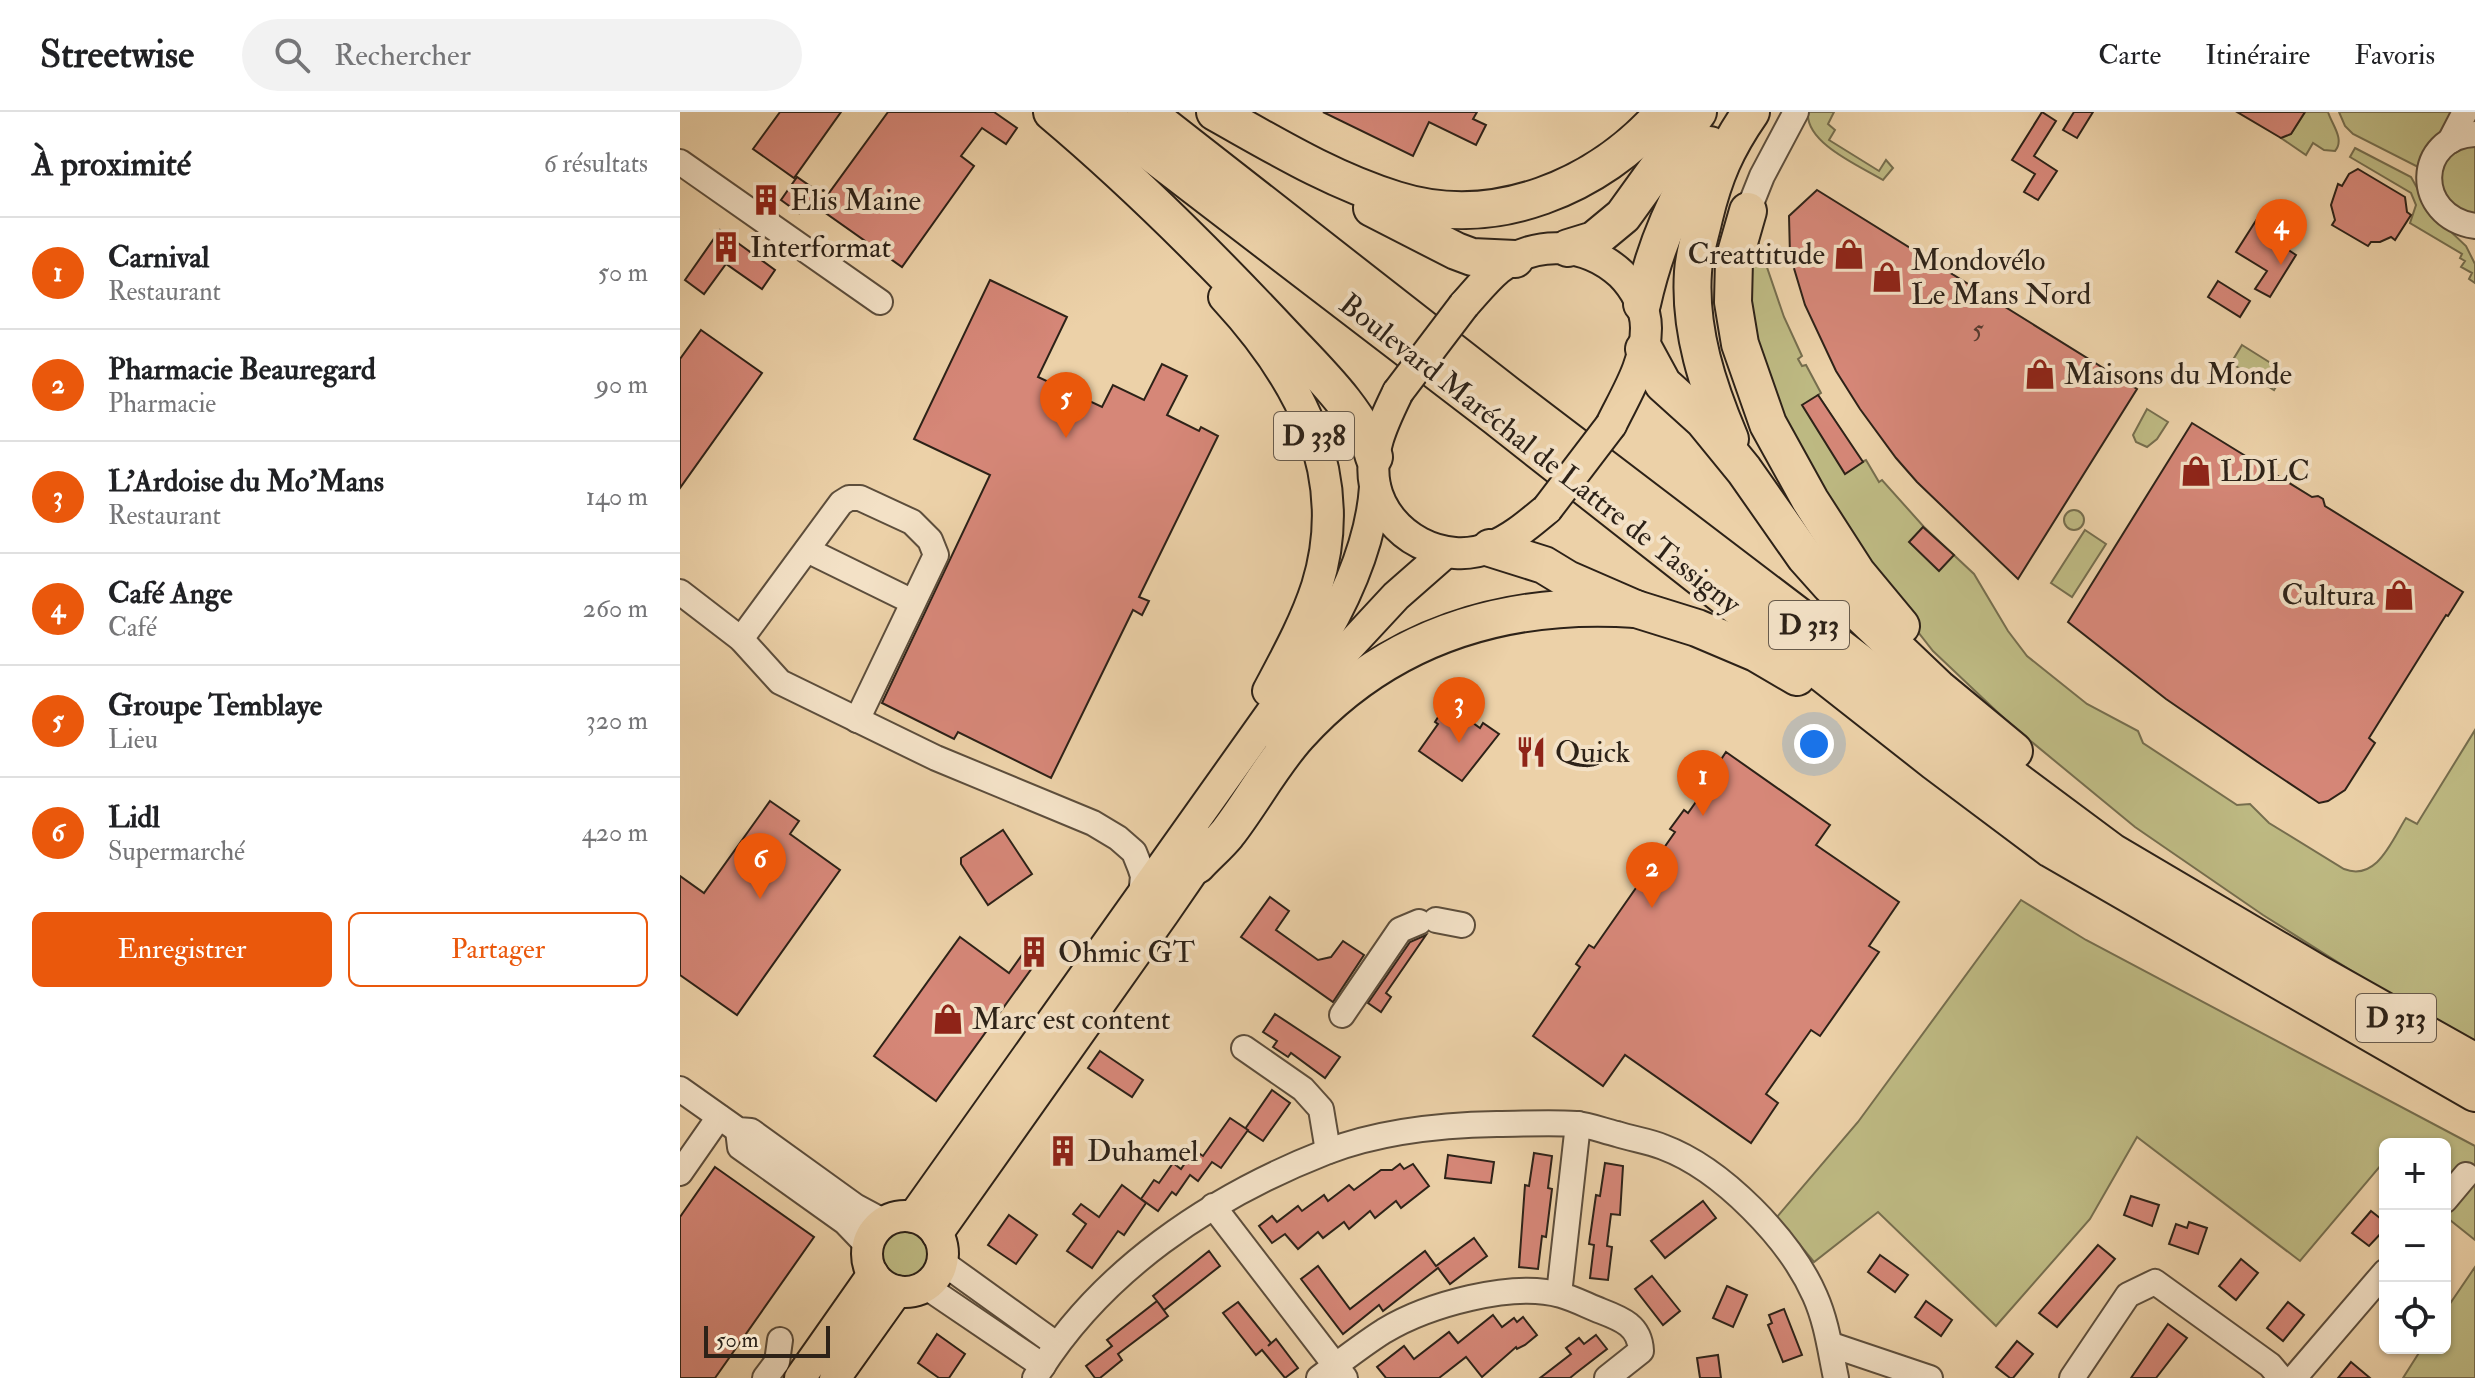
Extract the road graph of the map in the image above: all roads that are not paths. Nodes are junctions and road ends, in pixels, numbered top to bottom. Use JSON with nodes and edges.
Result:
{"nodes":[{"id":1,"x":1052,"y":112,"type":"edge"},
{"id":2,"x":1146,"y":112,"type":"edge"},
{"id":3,"x":1214,"y":112,"type":"edge"},
{"id":4,"x":1664,"y":112,"type":"edge"},
{"id":5,"x":1698,"y":112,"type":"edge"},
{"id":6,"x":1733,"y":112,"type":"edge"},
{"id":7,"x":1751,"y":112,"type":"edge"},
{"id":8,"x":1796,"y":112,"type":"edge"},
{"id":9,"x":2465,"y":112,"type":"edge"},
{"id":10,"x":1092,"y":126,"type":"edge"},
{"id":11,"x":2475,"y":134,"type":"edge"},
{"id":12,"x":2450,"y":141,"type":"junction"},
{"id":13,"x":680,"y":162,"type":"edge"},
{"id":14,"x":1748,"y":211,"type":"joint"},
{"id":15,"x":2475,"y":226,"type":"edge"},
{"id":16,"x":1568,"y":248,"type":"junction"},
{"id":17,"x":1515,"y":259,"type":"junction"},
{"id":18,"x":880,"y":302,"type":"dead end"},
{"id":19,"x":1642,"y":304,"type":"junction"},
{"id":20,"x":1644,"y":349,"type":"junction"},
{"id":21,"x":1744,"y":470,"type":"junction"},
{"id":22,"x":1375,"y":472,"type":"junction"},
{"id":23,"x":1490,"y":548,"type":"junction"},
{"id":24,"x":807,"y":550,"type":"junction"},
{"id":25,"x":1445,"y":553,"type":"junction"},
{"id":26,"x":680,"y":592,"type":"edge"},
{"id":27,"x":913,"y":602,"type":"junction"},
{"id":28,"x":1636,"y":609,"type":"junction"},
{"id":29,"x":741,"y":639,"type":"junction"},
{"id":30,"x":857,"y":720,"type":"junction"},
{"id":31,"x":2018,"y":754,"type":"junction"},
{"id":32,"x":1935,"y":762,"type":"junction"},
{"id":33,"x":1218,"y":788,"type":"junction"},
{"id":34,"x":1187,"y":856,"type":"junction"},
{"id":35,"x":1141,"y":896,"type":"junction"},
{"id":36,"x":1462,"y":925,"type":"dead end"},
{"id":37,"x":2317,"y":973,"type":"junction"},
{"id":38,"x":1342,"y":1015,"type":"dead end"},
{"id":39,"x":1244,"y":1048,"type":"dead end"},
{"id":40,"x":2475,"y":1062,"type":"edge"},
{"id":41,"x":680,"y":1089,"type":"edge"},
{"id":42,"x":2475,"y":1093,"type":"edge"},
{"id":43,"x":728,"y":1124,"type":"junction"},
{"id":44,"x":1578,"y":1124,"type":"junction"},
{"id":45,"x":1328,"y":1151,"type":"junction"},
{"id":46,"x":680,"y":1173,"type":"edge"},
{"id":47,"x":2466,"y":1175,"type":"dead end"},
{"id":48,"x":2451,"y":1193,"type":"edge"},
{"id":49,"x":1213,"y":1206,"type":"junction"},
{"id":50,"x":905,"y":1254,"type":"junction"},
{"id":51,"x":2379,"y":1279,"type":"edge"},
{"id":52,"x":1559,"y":1294,"type":"junction"},
{"id":53,"x":780,"y":1340,"type":"dead end"},
{"id":54,"x":1056,"y":1344,"type":"junction"},
{"id":55,"x":1832,"y":1345,"type":"junction"},
{"id":56,"x":1039,"y":1372,"type":"edge"},
{"id":57,"x":1333,"y":1374,"type":"edge"},
{"id":58,"x":765,"y":1378,"type":"edge"},
{"id":59,"x":800,"y":1378,"type":"edge"},
{"id":60,"x":835,"y":1378,"type":"edge"},
{"id":61,"x":1607,"y":1378,"type":"edge"},
{"id":62,"x":1836,"y":1378,"type":"edge"},
{"id":63,"x":1930,"y":1378,"type":"edge"},
{"id":64,"x":2072,"y":1378,"type":"edge"},
{"id":65,"x":2281,"y":1378,"type":"edge"},
{"id":66,"x":2294,"y":1378,"type":"edge"}],
"edges":[{"from":1,"to":10,"type":"highway","number":"D 338"},
{"from":2,"to":37,"type":"highway","name":"Boulevard Maréchal de Lattre de Tassigny","number":"D 313"},
{"from":3,"to":4,"type":"highway"},
{"from":3,"to":17,"type":"highway"},
{"from":5,"to":16,"type":"highway"},
{"from":6,"to":19,"type":"highway"},
{"from":7,"to":21,"type":"highway","number":"D 313"},
{"from":8,"to":14,"type":"street","number":"D 313"},
{"from":9,"to":12,"type":"street"},
{"from":10,"to":22,"type":"highway","number":"D 338"},
{"from":10,"to":32,"type":"highway","name":"Boulevard Maréchal de Lattre de Tassigny","number":"D 313"},
{"from":10,"to":33,"type":"main road","number":"D 338"},
{"from":11,"to":12,"type":"street"},
{"from":12,"to":15,"type":"street"},
{"from":13,"to":18,"type":"street"},
{"from":14,"to":31,"type":"highway","number":"D 313"},
{"from":16,"to":17,"type":"main road"},
{"from":16,"to":19,"type":"main road"},
{"from":17,"to":22,"type":"main road","bridge":true},
{"from":19,"to":20,"type":"main road"},
{"from":20,"to":21,"type":"highway","number":"D 313"},
{"from":20,"to":23,"type":"main road","bridge":true},
{"from":21,"to":31,"type":"highway","number":"D 313"},
{"from":22,"to":25,"type":"main road"},
{"from":22,"to":33,"type":"main road"},
{"from":23,"to":25,"type":"main road"},
{"from":23,"to":28,"type":"highway"},
{"from":24,"to":27,"type":"street"},
{"from":24,"to":27,"type":"street"},
{"from":24,"to":29,"type":"street"},
{"from":25,"to":34,"type":"main road"},
{"from":26,"to":29,"type":"street"},
{"from":27,"to":30,"type":"street"},
{"from":28,"to":32,"type":"highway"},
{"from":28,"to":34,"type":"highway"},
{"from":29,"to":30,"type":"street"},
{"from":30,"to":35,"type":"street"},
{"from":31,"to":37,"type":"highway","number":"D 313"},
{"from":32,"to":42,"type":"highway","name":"Boulevard Maréchal de Lattre de Tassigny","number":"D 313"},
{"from":33,"to":34,"type":"main road"},
{"from":34,"to":35,"type":"main road"},
{"from":34,"to":50,"type":"main road"},
{"from":35,"to":50,"type":"main road"},
{"from":36,"to":38,"type":"street"},
{"from":37,"to":40,"type":"highway","name":"Boulevard Maréchal de Lattre de Tassigny","number":"D 313"},
{"from":39,"to":45,"type":"street"},
{"from":41,"to":43,"type":"street"},
{"from":43,"to":46,"type":"street"},
{"from":43,"to":50,"type":"street"},
{"from":44,"to":45,"type":"street"},
{"from":44,"to":52,"type":"street"},
{"from":44,"to":55,"type":"street"},
{"from":45,"to":49,"type":"street"},
{"from":47,"to":48,"type":"street"},
{"from":49,"to":54,"type":"street"},
{"from":49,"to":57,"type":"street"},
{"from":50,"to":54,"type":"street"},
{"from":50,"to":56,"type":"street"},
{"from":50,"to":59,"type":"main road"},
{"from":50,"to":60,"type":"main road"},
{"from":51,"to":66,"type":"street"},
{"from":52,"to":57,"type":"street"},
{"from":52,"to":61,"type":"street"},
{"from":53,"to":58,"type":"street"},
{"from":54,"to":56,"type":"street"},
{"from":55,"to":62,"type":"street"},
{"from":55,"to":63,"type":"street"},
{"from":64,"to":65,"type":"street"}]}
